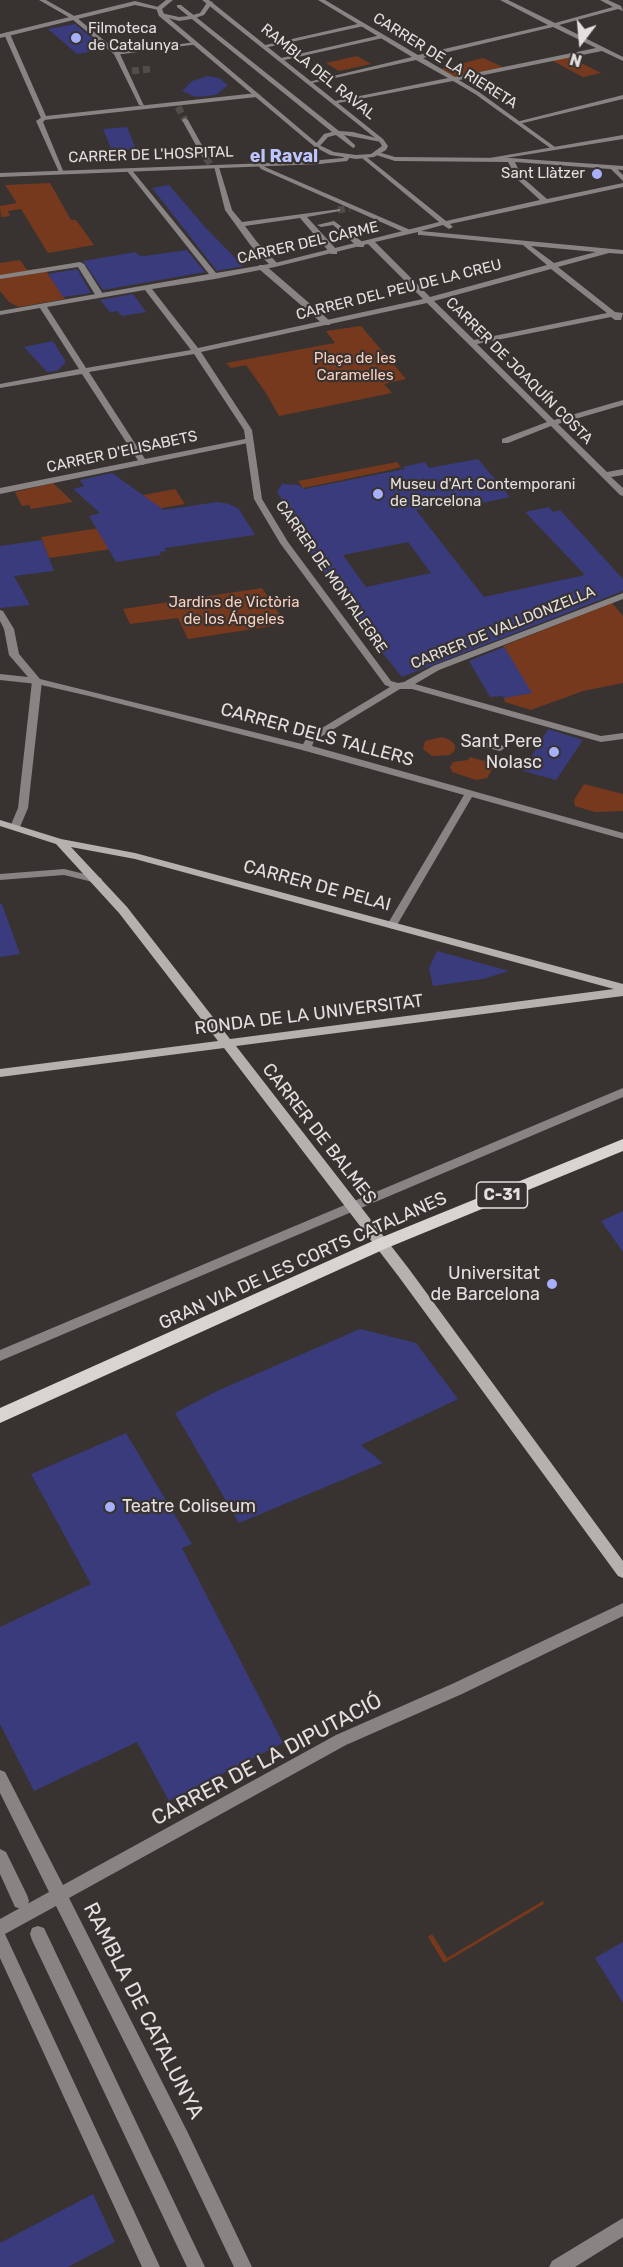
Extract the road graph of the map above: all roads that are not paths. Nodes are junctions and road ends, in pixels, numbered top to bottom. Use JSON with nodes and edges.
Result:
{"nodes":[{"id":1,"x":42,"y":0,"type":"edge"},
{"id":2,"x":170,"y":0,"type":"edge"},
{"id":3,"x":321,"y":0,"type":"edge"},
{"id":4,"x":503,"y":0,"type":"edge"},
{"id":5,"x":603,"y":0,"type":"edge"},
{"id":6,"x":208,"y":1,"type":"edge"},
{"id":7,"x":179,"y":6,"type":"dead end"},
{"id":8,"x":622,"y":7,"type":"edge"},
{"id":9,"x":160,"y":12,"type":"junction"},
{"id":10,"x":194,"y":17,"type":"junction"},
{"id":11,"x":74,"y":18,"type":"junction"},
{"id":12,"x":362,"y":25,"type":"junction"},
{"id":13,"x":554,"y":25,"type":"junction"},
{"id":14,"x":3,"y":35,"type":"edge"},
{"id":15,"x":381,"y":37,"type":"junction"},
{"id":16,"x":196,"y":44,"type":"junction"},
{"id":17,"x":264,"y":46,"type":"junction"},
{"id":18,"x":602,"y":49,"type":"junction"},
{"id":19,"x":117,"y":54,"type":"junction"},
{"id":20,"x":413,"y":57,"type":"junction"},
{"id":21,"x":280,"y":59,"type":"junction"},
{"id":22,"x":623,"y":59,"type":"edge"},
{"id":23,"x":453,"y":79,"type":"junction"},
{"id":24,"x":310,"y":82,"type":"junction"},
{"id":25,"x":256,"y":95,"type":"junction"},
{"id":26,"x":623,"y":97,"type":"edge"},
{"id":27,"x":335,"y":104,"type":"junction"},
{"id":28,"x":142,"y":105,"type":"dead end"},
{"id":29,"x":44,"y":118,"type":"junction"},
{"id":30,"x":184,"y":120,"type":"tunnel mouth"},
{"id":31,"x":519,"y":123,"type":"junction"},
{"id":32,"x":338,"y":133,"type":"junction"},
{"id":33,"x":623,"y":137,"type":"edge"},
{"id":34,"x":381,"y":140,"type":"junction"},
{"id":35,"x":317,"y":146,"type":"junction"},
{"id":36,"x":353,"y":146,"type":"dead end"},
{"id":37,"x":553,"y":148,"type":"junction"},
{"id":38,"x":378,"y":154,"type":"junction"},
{"id":39,"x":348,"y":156,"type":"junction"},
{"id":40,"x":364,"y":157,"type":"junction"},
{"id":41,"x":487,"y":159,"type":"junction"},
{"id":42,"x":510,"y":160,"type":"junction"},
{"id":43,"x":211,"y":164,"type":"junction"},
{"id":44,"x":261,"y":165,"type":"junction"},
{"id":45,"x":612,"y":167,"type":"junction"},
{"id":46,"x":623,"y":168,"type":"edge"},
{"id":47,"x":129,"y":170,"type":"junction"},
{"id":48,"x":62,"y":172,"type":"junction"},
{"id":49,"x":0,"y":175,"type":"edge"},
{"id":50,"x":622,"y":183,"type":"edge"},
{"id":51,"x":545,"y":201,"type":"junction"},
{"id":52,"x":338,"y":210,"type":"tunnel mouth"},
{"id":53,"x":302,"y":216,"type":"junction"},
{"id":54,"x":444,"y":223,"type":"junction"},
{"id":55,"x":239,"y":225,"type":"junction"},
{"id":56,"x":316,"y":226,"type":"junction"},
{"id":57,"x":411,"y":232,"type":"junction"},
{"id":58,"x":460,"y":237,"type":"junction"},
{"id":59,"x":370,"y":243,"type":"junction"},
{"id":60,"x":527,"y":243,"type":"junction"},
{"id":61,"x":361,"y":245,"type":"junction"},
{"id":62,"x":607,"y":251,"type":"junction"},
{"id":63,"x":334,"y":252,"type":"junction"},
{"id":64,"x":623,"y":252,"type":"edge"},
{"id":65,"x":275,"y":265,"type":"junction"},
{"id":66,"x":552,"y":265,"type":"junction"},
{"id":67,"x":262,"y":267,"type":"junction"},
{"id":68,"x":0,"y":277,"type":"edge"},
{"id":69,"x":215,"y":277,"type":"junction"},
{"id":70,"x":148,"y":289,"type":"junction"},
{"id":71,"x":99,"y":294,"type":"dead end"},
{"id":72,"x":428,"y":300,"type":"junction"},
{"id":73,"x":0,"y":302,"type":"edge"},
{"id":74,"x":42,"y":306,"type":"junction"},
{"id":75,"x":3,"y":312,"type":"edge"},
{"id":76,"x":613,"y":314,"type":"junction"},
{"id":77,"x":623,"y":315,"type":"edge"},
{"id":78,"x":327,"y":323,"type":"junction"},
{"id":79,"x":623,"y":323,"type":"edge"},
{"id":80,"x":472,"y":343,"type":"junction"},
{"id":81,"x":196,"y":351,"type":"junction"},
{"id":82,"x":83,"y":371,"type":"junction"},
{"id":83,"x":0,"y":386,"type":"edge"},
{"id":84,"x":623,"y":402,"type":"edge"},
{"id":85,"x":551,"y":423,"type":"junction"},
{"id":86,"x":249,"y":440,"type":"junction"},
{"id":87,"x":504,"y":441,"type":"dead end"},
{"id":88,"x":142,"y":462,"type":"junction"},
{"id":89,"x":623,"y":472,"type":"edge"},
{"id":90,"x":605,"y":475,"type":"junction"},
{"id":91,"x":0,"y":491,"type":"edge"},
{"id":92,"x":623,"y":493,"type":"edge"},
{"id":93,"x":623,"y":596,"type":"edge"},
{"id":94,"x":0,"y":614,"type":"edge"},
{"id":95,"x":0,"y":677,"type":"edge"},
{"id":96,"x":37,"y":681,"type":"junction"},
{"id":97,"x":398,"y":686,"type":"junction"},
{"id":98,"x":623,"y":736,"type":"edge"},
{"id":99,"x":472,"y":741,"type":"dead end"},
{"id":100,"x":306,"y":748,"type":"junction"},
{"id":101,"x":500,"y":748,"type":"dead end"},
{"id":102,"x":470,"y":794,"type":"junction"},
{"id":103,"x":0,"y":823,"type":"edge"},
{"id":104,"x":15,"y":827,"type":"junction"},
{"id":105,"x":623,"y":836,"type":"edge"},
{"id":106,"x":60,"y":842,"type":"junction"},
{"id":107,"x":0,"y":877,"type":"edge"},
{"id":108,"x":97,"y":880,"type":"junction"},
{"id":109,"x":392,"y":925,"type":"junction"},
{"id":110,"x":623,"y":990,"type":"edge"},
{"id":111,"x":226,"y":1043,"type":"junction"},
{"id":112,"x":0,"y":1073,"type":"edge"},
{"id":113,"x":623,"y":1092,"type":"edge"},
{"id":114,"x":623,"y":1145,"type":"edge"},
{"id":115,"x":352,"y":1207,"type":"junction"},
{"id":116,"x":381,"y":1244,"type":"junction"},
{"id":117,"x":0,"y":1356,"type":"edge"},
{"id":118,"x":0,"y":1416,"type":"edge"},
{"id":119,"x":623,"y":1572,"type":"edge"},
{"id":120,"x":623,"y":1609,"type":"edge"},
{"id":121,"x":0,"y":1777,"type":"edge"},
{"id":122,"x":0,"y":1857,"type":"edge"},
{"id":123,"x":60,"y":1897,"type":"junction"},
{"id":124,"x":21,"y":1901,"type":"dead end"},
{"id":125,"x":0,"y":1928,"type":"edge"},
{"id":126,"x":38,"y":1934,"type":"dead end"},
{"id":127,"x":0,"y":1940,"type":"edge"},
{"id":128,"x":623,"y":2227,"type":"edge"},
{"id":129,"x":151,"y":2267,"type":"edge"},
{"id":130,"x":196,"y":2267,"type":"edge"},
{"id":131,"x":243,"y":2267,"type":"edge"},
{"id":132,"x":558,"y":2267,"type":"edge"}],
"edges":[{"from":1,"to":11,"type":"street"},
{"from":2,"to":9,"type":"street"},
{"from":3,"to":12,"type":"street","name":"CARRER DE LA RIERETA"},
{"from":4,"to":13,"type":"street"},
{"from":5,"to":8,"type":"street"},
{"from":6,"to":10,"type":"street","name":"RAMBLA DEL RAVAL"},
{"from":6,"to":17,"type":"street","name":"RAMBLA DEL RAVAL"},
{"from":7,"to":10,"type":"street","name":"RAMBLA DEL RAVAL"},
{"from":8,"to":13,"type":"street"},
{"from":9,"to":10,"type":"street"},
{"from":9,"to":11,"type":"street"},
{"from":9,"to":16,"type":"street"},
{"from":10,"to":32,"type":"street","name":"RAMBLA DEL RAVAL"},
{"from":11,"to":14,"type":"street"},
{"from":11,"to":19,"type":"street"},
{"from":12,"to":15,"type":"street","name":"CARRER DE LA RIERETA"},
{"from":12,"to":17,"type":"street"},
{"from":13,"to":18,"type":"street"},
{"from":13,"to":20,"type":"street"},
{"from":14,"to":29,"type":"street"},
{"from":15,"to":20,"type":"street","name":"CARRER DE LA RIERETA"},
{"from":15,"to":21,"type":"street"},
{"from":16,"to":19,"type":"street"},
{"from":16,"to":25,"type":"street"},
{"from":17,"to":21,"type":"street","name":"RAMBLA DEL RAVAL"},
{"from":18,"to":22,"type":"street"},
{"from":18,"to":23,"type":"street"},
{"from":19,"to":28,"type":"street"},
{"from":20,"to":23,"type":"street","name":"CARRER DE LA RIERETA"},
{"from":20,"to":24,"type":"street"},
{"from":21,"to":24,"type":"street","name":"RAMBLA DEL RAVAL"},
{"from":23,"to":27,"type":"street"},
{"from":23,"to":31,"type":"street","name":"CARRER DE LA RIERETA"},
{"from":24,"to":27,"type":"street","name":"RAMBLA DEL RAVAL"},
{"from":25,"to":29,"type":"street"},
{"from":25,"to":35,"type":"street"},
{"from":26,"to":31,"type":"street"},
{"from":27,"to":34,"type":"street","name":"RAMBLA DEL RAVAL"},
{"from":29,"to":48,"type":"street"},
{"from":30,"to":43,"type":"street"},
{"from":31,"to":37,"type":"street","name":"CARRER DE LA RIERETA"},
{"from":32,"to":34,"type":"street","name":"RAMBLA DEL RAVAL"},
{"from":32,"to":35,"type":"street","name":"RAMBLA DEL RAVAL"},
{"from":32,"to":36,"type":"street","name":"RAMBLA DEL RAVAL"},
{"from":33,"to":37,"type":"street"},
{"from":34,"to":38,"type":"street","name":"RAMBLA DEL RAVAL"},
{"from":35,"to":39,"type":"street"},
{"from":37,"to":41,"type":"street"},
{"from":38,"to":40,"type":"street","name":"CARRER DE L'HOSPITAL"},
{"from":38,"to":41,"type":"street","name":"CARRER DE L'HOSPITAL"},
{"from":39,"to":40,"type":"street","name":"CARRER DE L'HOSPITAL"},
{"from":39,"to":44,"type":"street","name":"CARRER DE L'HOSPITAL"},
{"from":40,"to":54,"type":"street"},
{"from":41,"to":42,"type":"street","name":"CARRER DE L'HOSPITAL"},
{"from":42,"to":45,"type":"street","name":"CARRER DE L'HOSPITAL"},
{"from":42,"to":51,"type":"street"},
{"from":43,"to":44,"type":"street","name":"CARRER DE L'HOSPITAL"},
{"from":43,"to":47,"type":"street","name":"CARRER DE L'HOSPITAL"},
{"from":43,"to":55,"type":"street"},
{"from":44,"to":57,"type":"street"},
{"from":45,"to":46,"type":"street","name":"CARRER DE L'HOSPITAL"},
{"from":45,"to":50,"type":"street"},
{"from":47,"to":48,"type":"street","name":"CARRER DE L'HOSPITAL"},
{"from":47,"to":69,"type":"street"},
{"from":48,"to":49,"type":"street","name":"CARRER DE L'HOSPITAL"},
{"from":50,"to":51,"type":"street","name":"CARRER DEL CARME"},
{"from":51,"to":54,"type":"street","name":"CARRER DEL CARME"},
{"from":52,"to":53,"type":"street"},
{"from":53,"to":55,"type":"street"},
{"from":53,"to":56,"type":"street"},
{"from":54,"to":57,"type":"street","name":"CARRER DEL CARME"},
{"from":54,"to":58,"type":"street"},
{"from":55,"to":65,"type":"street"},
{"from":56,"to":61,"type":"street"},
{"from":56,"to":63,"type":"street"},
{"from":57,"to":58,"type":"street"},
{"from":57,"to":59,"type":"street","name":"CARRER DEL CARME"},
{"from":58,"to":60,"type":"street"},
{"from":59,"to":61,"type":"street","name":"CARRER DEL CARME"},
{"from":59,"to":72,"type":"street","name":"CARRER DE JOAQUÍN COSTA"},
{"from":60,"to":62,"type":"street"},
{"from":60,"to":66,"type":"street"},
{"from":61,"to":63,"type":"street","name":"CARRER DEL CARME"},
{"from":62,"to":64,"type":"street"},
{"from":62,"to":66,"type":"street","name":"CARRER DEL PEU DE LA CREU"},
{"from":63,"to":65,"type":"street","name":"CARRER DEL CARME"},
{"from":65,"to":67,"type":"street","name":"CARRER DEL CARME"},
{"from":66,"to":72,"type":"street","name":"CARRER DEL PEU DE LA CREU"},
{"from":66,"to":76,"type":"street"},
{"from":67,"to":69,"type":"street","name":"CARRER DEL CARME"},
{"from":67,"to":78,"type":"street"},
{"from":68,"to":71,"type":"street"},
{"from":69,"to":70,"type":"street","name":"CARRER DEL CARME"},
{"from":70,"to":74,"type":"street","name":"CARRER DEL CARME"},
{"from":70,"to":81,"type":"street","name":"CARRER DE MONTALEGRE"},
{"from":72,"to":78,"type":"street","name":"CARRER DEL PEU DE LA CREU"},
{"from":72,"to":80,"type":"street","name":"CARRER DE JOAQUÍN COSTA"},
{"from":73,"to":75,"type":"street"},
{"from":74,"to":75,"type":"street","name":"CARRER DEL CARME"},
{"from":74,"to":82,"type":"street"},
{"from":76,"to":77,"type":"street"},
{"from":76,"to":79,"type":"street"},
{"from":76,"to":80,"type":"street"},
{"from":78,"to":81,"type":"street","name":"CARRER DEL PEU DE LA CREU"},
{"from":80,"to":85,"type":"street","name":"CARRER DE JOAQUÍN COSTA"},
{"from":81,"to":82,"type":"street","name":"CARRER DEL PEU DE LA CREU"},
{"from":81,"to":86,"type":"street","name":"CARRER DE MONTALEGRE"},
{"from":82,"to":83,"type":"street","name":"CARRER DEL PEU DE LA CREU"},
{"from":82,"to":88,"type":"street"},
{"from":84,"to":85,"type":"street"},
{"from":85,"to":87,"type":"street"},
{"from":85,"to":90,"type":"street","name":"CARRER DE JOAQUÍN COSTA"},
{"from":86,"to":88,"type":"street","name":"CARRER D'ELISABETS"},
{"from":86,"to":97,"type":"street","name":"CARRER DE MONTALEGRE"},
{"from":88,"to":91,"type":"street","name":"CARRER D'ELISABETS"},
{"from":89,"to":90,"type":"street"},
{"from":90,"to":92,"type":"street","name":"CARRER DE JOAQUÍN COSTA"},
{"from":93,"to":97,"type":"street","name":"CARRER DE VALLDONZELLA"},
{"from":94,"to":96,"type":"street"},
{"from":95,"to":96,"type":"street","name":"CARRER DELS TALLERS"},
{"from":96,"to":100,"type":"street","name":"CARRER DELS TALLERS"},
{"from":96,"to":104,"type":"street"},
{"from":97,"to":98,"type":"street"},
{"from":97,"to":100,"type":"street","name":"CARRER DE VALLDONZELLA"},
{"from":99,"to":101,"type":"street"},
{"from":100,"to":102,"type":"street","name":"CARRER DELS TALLERS"},
{"from":102,"to":105,"type":"street","name":"CARRER DELS TALLERS"},
{"from":102,"to":109,"type":"street"},
{"from":103,"to":104,"type":"main road","name":"CARRER DE PELAI"},
{"from":104,"to":106,"type":"main road","name":"CARRER DE PELAI"},
{"from":106,"to":108,"type":"main road","name":"CARRER DE BALMES"},
{"from":106,"to":109,"type":"main road","name":"CARRER DE PELAI"},
{"from":107,"to":108,"type":"street"},
{"from":108,"to":111,"type":"main road","name":"CARRER DE BALMES"},
{"from":109,"to":110,"type":"main road","name":"CARRER DE PELAI"},
{"from":110,"to":111,"type":"main road","name":"RONDA DE LA UNIVERSITAT"},
{"from":111,"to":112,"type":"main road","name":"RONDA DE LA UNIVERSITAT"},
{"from":111,"to":115,"type":"main road","name":"CARRER DE BALMES"},
{"from":113,"to":115,"type":"street"},
{"from":114,"to":116,"type":"main road","name":"GRAN VIA DE LES CORTS CATALANES","number":"C-31"},
{"from":115,"to":116,"type":"main road","name":"CARRER DE BALMES"},
{"from":115,"to":117,"type":"street"},
{"from":116,"to":118,"type":"main road","name":"GRAN VIA DE LES CORTS CATALANES","number":"C-31"},
{"from":116,"to":119,"type":"main road","name":"CARRER DE BALMES"},
{"from":120,"to":123,"type":"street","name":"CARRER DE LA DIPUTACIÓ"},
{"from":121,"to":123,"type":"street","name":"RAMBLA DE CATALUNYA"},
{"from":122,"to":124,"type":"street"},
{"from":123,"to":125,"type":"street","name":"CARRER DE LA DIPUTACIÓ"},
{"from":123,"to":131,"type":"street","name":"RAMBLA DE CATALUNYA"},
{"from":126,"to":130,"type":"street"},
{"from":127,"to":129,"type":"street"},
{"from":128,"to":132,"type":"street"}]}
